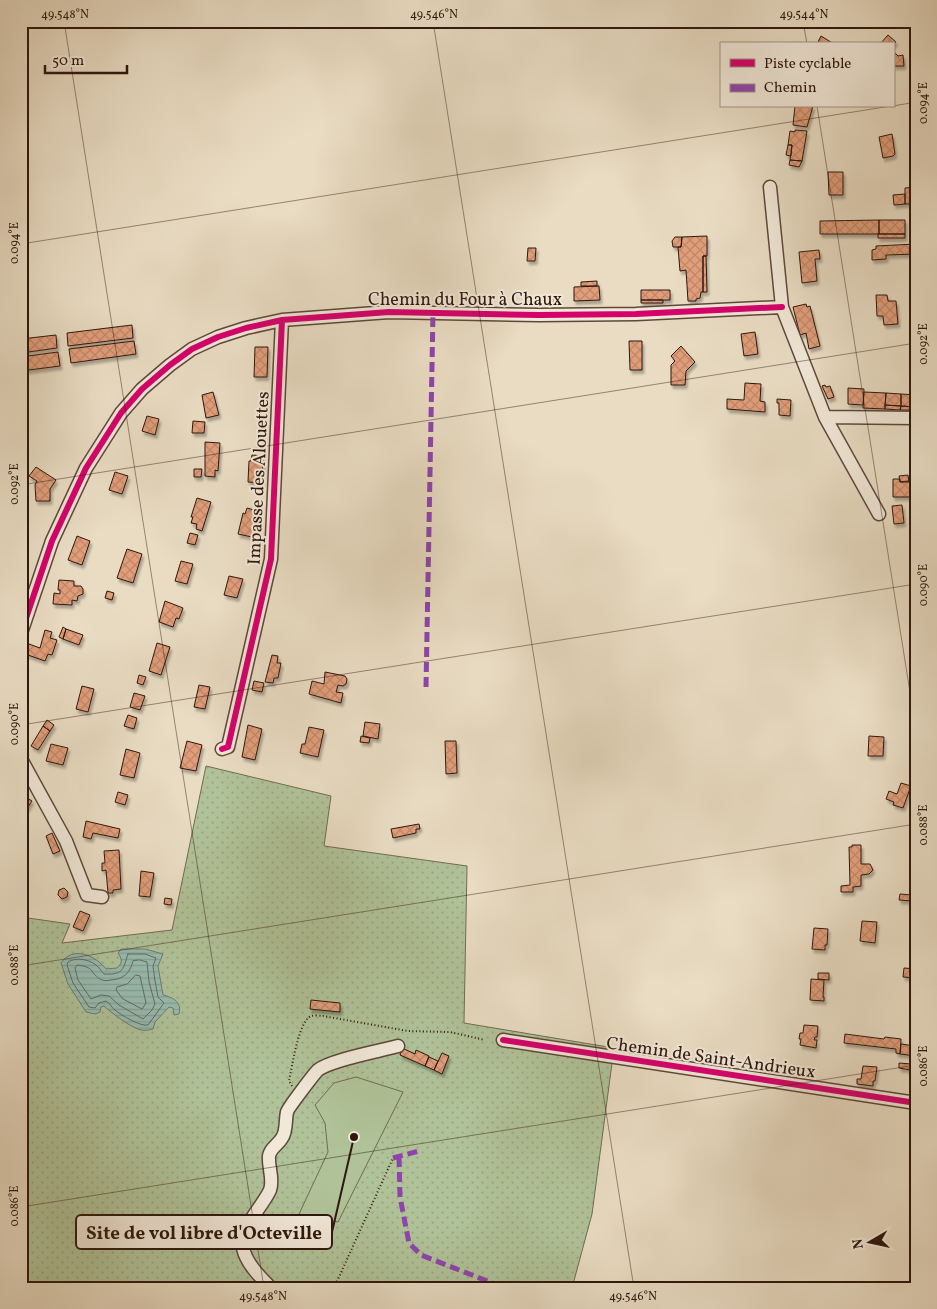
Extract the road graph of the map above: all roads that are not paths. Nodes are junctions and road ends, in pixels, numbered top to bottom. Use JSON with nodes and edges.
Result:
{"nodes":[{"id":1,"x":770,"y":187,"type":"dead end"},
{"id":2,"x":782,"y":307,"type":"junction"},
{"id":3,"x":282,"y":320,"type":"junction"},
{"id":4,"x":825,"y":417,"type":"junction"},
{"id":5,"x":916,"y":418,"type":"edge"},
{"id":6,"x":878,"y":514,"type":"dead end"},
{"id":7,"x":21,"y":633,"type":"edge"},
{"id":8,"x":222,"y":749,"type":"dead end"},
{"id":9,"x":21,"y":759,"type":"edge"},
{"id":10,"x":102,"y":897,"type":"dead end"},
{"id":11,"x":502,"y":1040,"type":"dead end"},
{"id":12,"x":398,"y":1046,"type":"dead end"},
{"id":13,"x":916,"y":1103,"type":"edge"},
{"id":14,"x":270,"y":1288,"type":"edge"}],
"edges":[{"from":1,"to":2,"type":"street"},
{"from":2,"to":3,"type":"street","name":"Chemin du Four à Chaux"},
{"from":2,"to":4,"type":"street"},
{"from":3,"to":7,"type":"street","name":"Chemin du Four à Chaux"},
{"from":3,"to":8,"type":"street","name":"Impasse des Alouettes"},
{"from":4,"to":5,"type":"street"},
{"from":4,"to":6,"type":"street"},
{"from":9,"to":10,"type":"street"},
{"from":11,"to":13,"type":"street","name":"Chemin de Saint-Andrieux"},
{"from":12,"to":14,"type":"street"}]}
